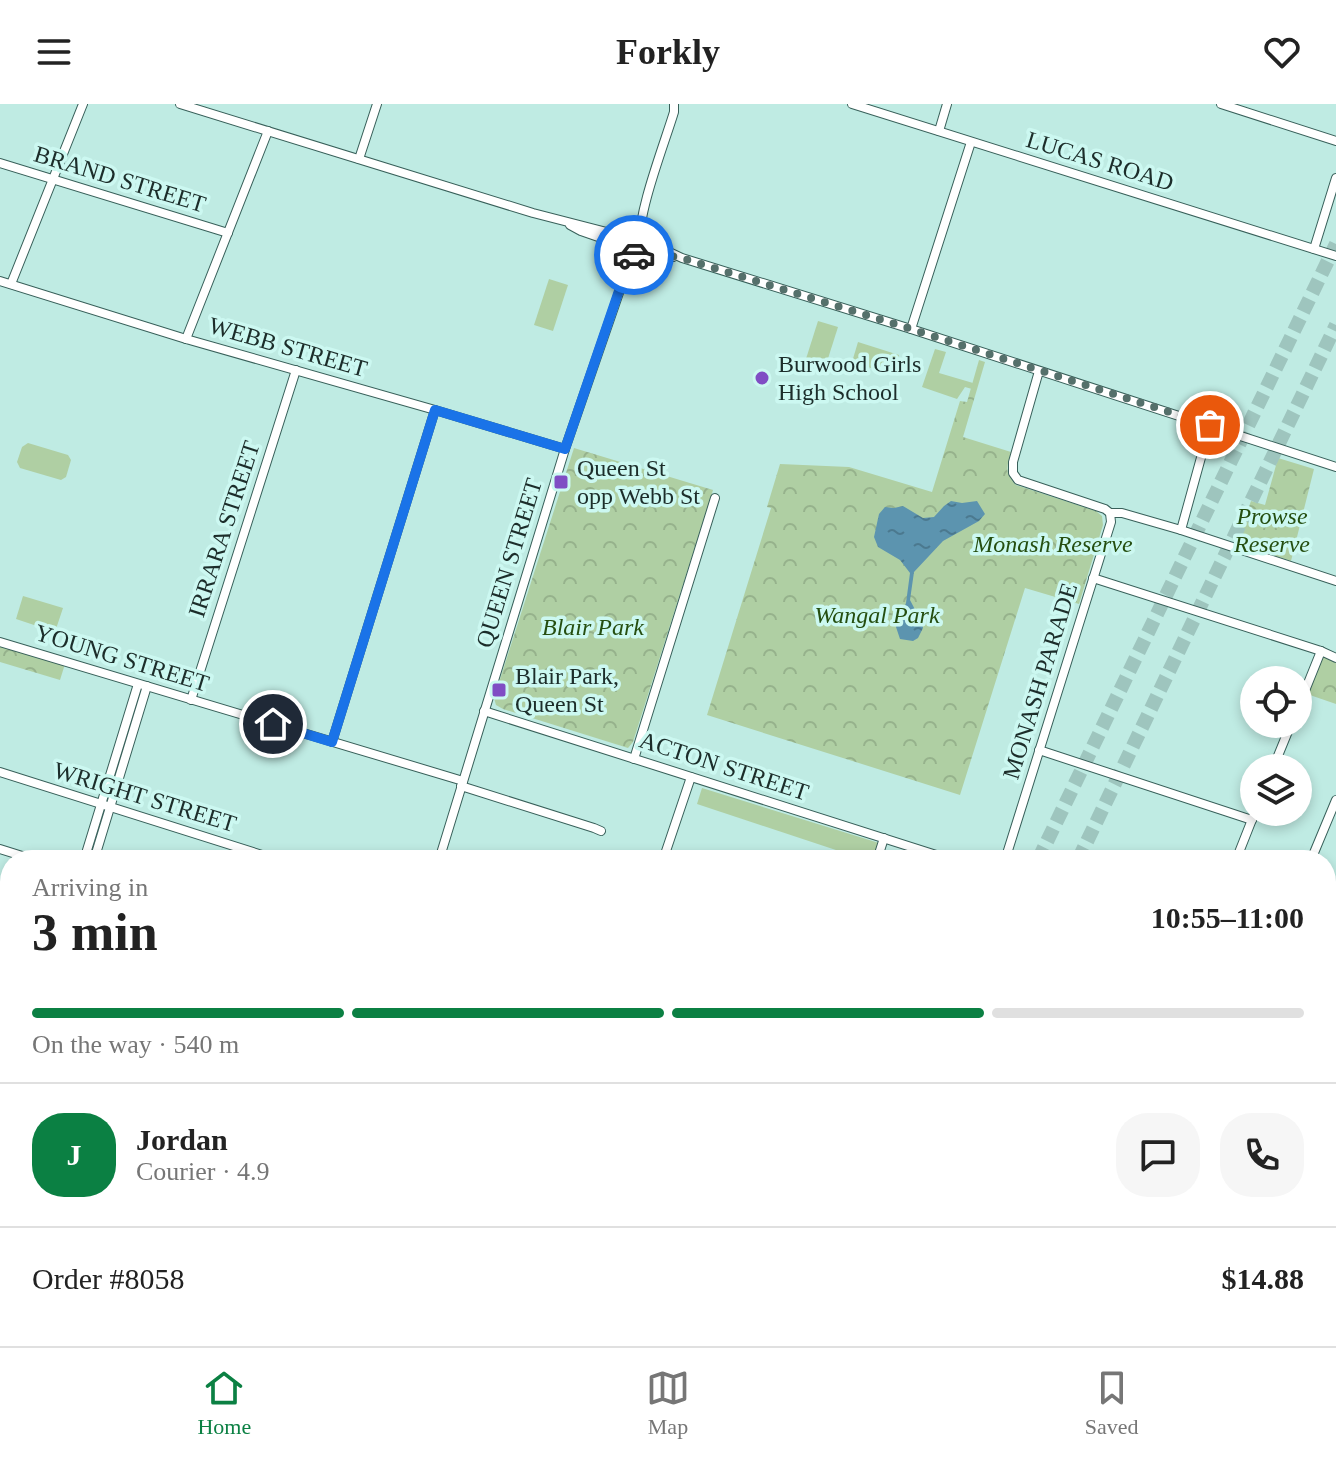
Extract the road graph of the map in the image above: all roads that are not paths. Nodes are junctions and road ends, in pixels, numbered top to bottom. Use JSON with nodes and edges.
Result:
{"nodes":[{"id":1,"x":83,"y":104,"type":"edge"},
{"id":2,"x":180,"y":104,"type":"edge"},
{"id":3,"x":377,"y":104,"type":"edge"},
{"id":4,"x":680,"y":104,"type":"edge"},
{"id":5,"x":852,"y":104,"type":"edge"},
{"id":6,"x":947,"y":104,"type":"edge"},
{"id":7,"x":1221,"y":104,"type":"edge"},
{"id":8,"x":674,"y":108,"type":"edge"},
{"id":9,"x":268,"y":131,"type":"junction"},
{"id":10,"x":939,"y":131,"type":"junction"},
{"id":11,"x":1336,"y":141,"type":"edge"},
{"id":12,"x":971,"y":142,"type":"junction"},
{"id":13,"x":359,"y":159,"type":"junction"},
{"id":14,"x":0,"y":163,"type":"edge"},
{"id":15,"x":1336,"y":178,"type":"edge"},
{"id":16,"x":53,"y":179,"type":"junction"},
{"id":17,"x":228,"y":233,"type":"junction"},
{"id":18,"x":633,"y":244,"type":"junction"},
{"id":19,"x":1314,"y":249,"type":"junction"},
{"id":20,"x":1336,"y":256,"type":"edge"},
{"id":21,"x":0,"y":281,"type":"edge"},
{"id":22,"x":11,"y":284,"type":"junction"},
{"id":23,"x":911,"y":329,"type":"junction"},
{"id":24,"x":186,"y":339,"type":"junction"},
{"id":25,"x":296,"y":370,"type":"junction"},
{"id":26,"x":1039,"y":371,"type":"junction"},
{"id":27,"x":435,"y":410,"type":"junction"},
{"id":28,"x":1210,"y":425,"type":"junction"},
{"id":29,"x":565,"y":449,"type":"junction"},
{"id":30,"x":1336,"y":467,"type":"edge"},
{"id":31,"x":715,"y":498,"type":"dead end"},
{"id":32,"x":1110,"y":513,"type":"junction"},
{"id":33,"x":1181,"y":530,"type":"junction"},
{"id":34,"x":1093,"y":578,"type":"junction"},
{"id":35,"x":1336,"y":581,"type":"edge"},
{"id":36,"x":0,"y":642,"type":"edge"},
{"id":37,"x":1321,"y":651,"type":"junction"},
{"id":38,"x":1336,"y":658,"type":"edge"},
{"id":39,"x":1312,"y":673,"type":"edge"},
{"id":40,"x":143,"y":685,"type":"junction"},
{"id":41,"x":191,"y":700,"type":"junction"},
{"id":42,"x":484,"y":711,"type":"junction"},
{"id":43,"x":332,"y":742,"type":"junction"},
{"id":44,"x":1039,"y":750,"type":"junction"},
{"id":45,"x":634,"y":759,"type":"junction"},
{"id":46,"x":0,"y":772,"type":"edge"},
{"id":47,"x":691,"y":777,"type":"junction"},
{"id":48,"x":462,"y":784,"type":"junction"},
{"id":49,"x":1336,"y":800,"type":"edge"},
{"id":50,"x":105,"y":805,"type":"junction"},
{"id":51,"x":1240,"y":812,"type":"edge"},
{"id":52,"x":1250,"y":826,"type":"edge"},
{"id":53,"x":601,"y":831,"type":"dead end"},
{"id":54,"x":884,"y":838,"type":"junction"},
{"id":55,"x":88,"y":850,"type":"edge"},
{"id":56,"x":96,"y":850,"type":"edge"},
{"id":57,"x":247,"y":850,"type":"edge"},
{"id":58,"x":442,"y":850,"type":"edge"},
{"id":59,"x":666,"y":850,"type":"edge"},
{"id":60,"x":880,"y":850,"type":"edge"},
{"id":61,"x":921,"y":850,"type":"edge"},
{"id":62,"x":1008,"y":850,"type":"edge"},
{"id":63,"x":1240,"y":850,"type":"edge"},
{"id":64,"x":1315,"y":850,"type":"edge"}],
"edges":[{"from":1,"to":16,"type":"street"},
{"from":2,"to":9,"type":"street"},
{"from":3,"to":13,"type":"street"},
{"from":4,"to":8,"type":"street","name":"QUEEN STREET"},
{"from":5,"to":10,"type":"street","name":"LUCAS ROAD"},
{"from":6,"to":10,"type":"street"},
{"from":7,"to":11,"type":"street"},
{"from":8,"to":18,"type":"street","name":"QUEEN STREET"},
{"from":9,"to":13,"type":"street"},
{"from":9,"to":17,"type":"street"},
{"from":10,"to":12,"type":"street","name":"LUCAS ROAD"},
{"from":12,"to":19,"type":"street","name":"LUCAS ROAD"},
{"from":12,"to":23,"type":"street"},
{"from":13,"to":18,"type":"street"},
{"from":14,"to":16,"type":"street","name":"BRAND STREET"},
{"from":15,"to":19,"type":"street"},
{"from":16,"to":17,"type":"street","name":"BRAND STREET"},
{"from":16,"to":22,"type":"street"},
{"from":17,"to":24,"type":"street"},
{"from":18,"to":23,"type":"street"},
{"from":18,"to":29,"type":"street","name":"QUEEN STREET"},
{"from":19,"to":20,"type":"street","name":"LUCAS ROAD"},
{"from":21,"to":22,"type":"street","name":"WEBB STREET"},
{"from":22,"to":24,"type":"street","name":"WEBB STREET"},
{"from":23,"to":26,"type":"street"},
{"from":24,"to":25,"type":"street","name":"WEBB STREET"},
{"from":25,"to":27,"type":"street","name":"WEBB STREET"},
{"from":25,"to":41,"type":"street","name":"IRRARA STREET"},
{"from":26,"to":28,"type":"street"},
{"from":26,"to":32,"type":"street"},
{"from":27,"to":29,"type":"street","name":"WEBB STREET"},
{"from":27,"to":43,"type":"street"},
{"from":28,"to":30,"type":"street"},
{"from":28,"to":33,"type":"street"},
{"from":29,"to":42,"type":"street","name":"QUEEN STREET"},
{"from":31,"to":45,"type":"street"},
{"from":32,"to":33,"type":"street"},
{"from":32,"to":34,"type":"street","name":"MONASH PARADE"},
{"from":33,"to":35,"type":"street"},
{"from":34,"to":37,"type":"street"},
{"from":34,"to":44,"type":"street","name":"MONASH PARADE"},
{"from":36,"to":40,"type":"street","name":"YOUNG STREET"},
{"from":37,"to":38,"type":"street"},
{"from":37,"to":39,"type":"street"},
{"from":40,"to":41,"type":"street","name":"YOUNG STREET"},
{"from":40,"to":50,"type":"street"},
{"from":41,"to":43,"type":"street","name":"YOUNG STREET"},
{"from":42,"to":45,"type":"street","name":"ACTON STREET"},
{"from":42,"to":48,"type":"street","name":"QUEEN STREET"},
{"from":43,"to":48,"type":"street","name":"YOUNG STREET"},
{"from":44,"to":51,"type":"street"},
{"from":44,"to":62,"type":"street","name":"MONASH PARADE"},
{"from":45,"to":47,"type":"street","name":"ACTON STREET"},
{"from":46,"to":50,"type":"street","name":"WRIGHT STREET"},
{"from":47,"to":54,"type":"street","name":"ACTON STREET"},
{"from":47,"to":59,"type":"street"},
{"from":48,"to":53,"type":"street","name":"YOUNG STREET"},
{"from":48,"to":58,"type":"street","name":"QUEEN STREET"},
{"from":49,"to":64,"type":"street"},
{"from":50,"to":55,"type":"street"},
{"from":50,"to":56,"type":"street"},
{"from":50,"to":57,"type":"street","name":"WRIGHT STREET"},
{"from":52,"to":63,"type":"street"},
{"from":54,"to":60,"type":"street"},
{"from":54,"to":61,"type":"street","name":"ACTON STREET"}]}
